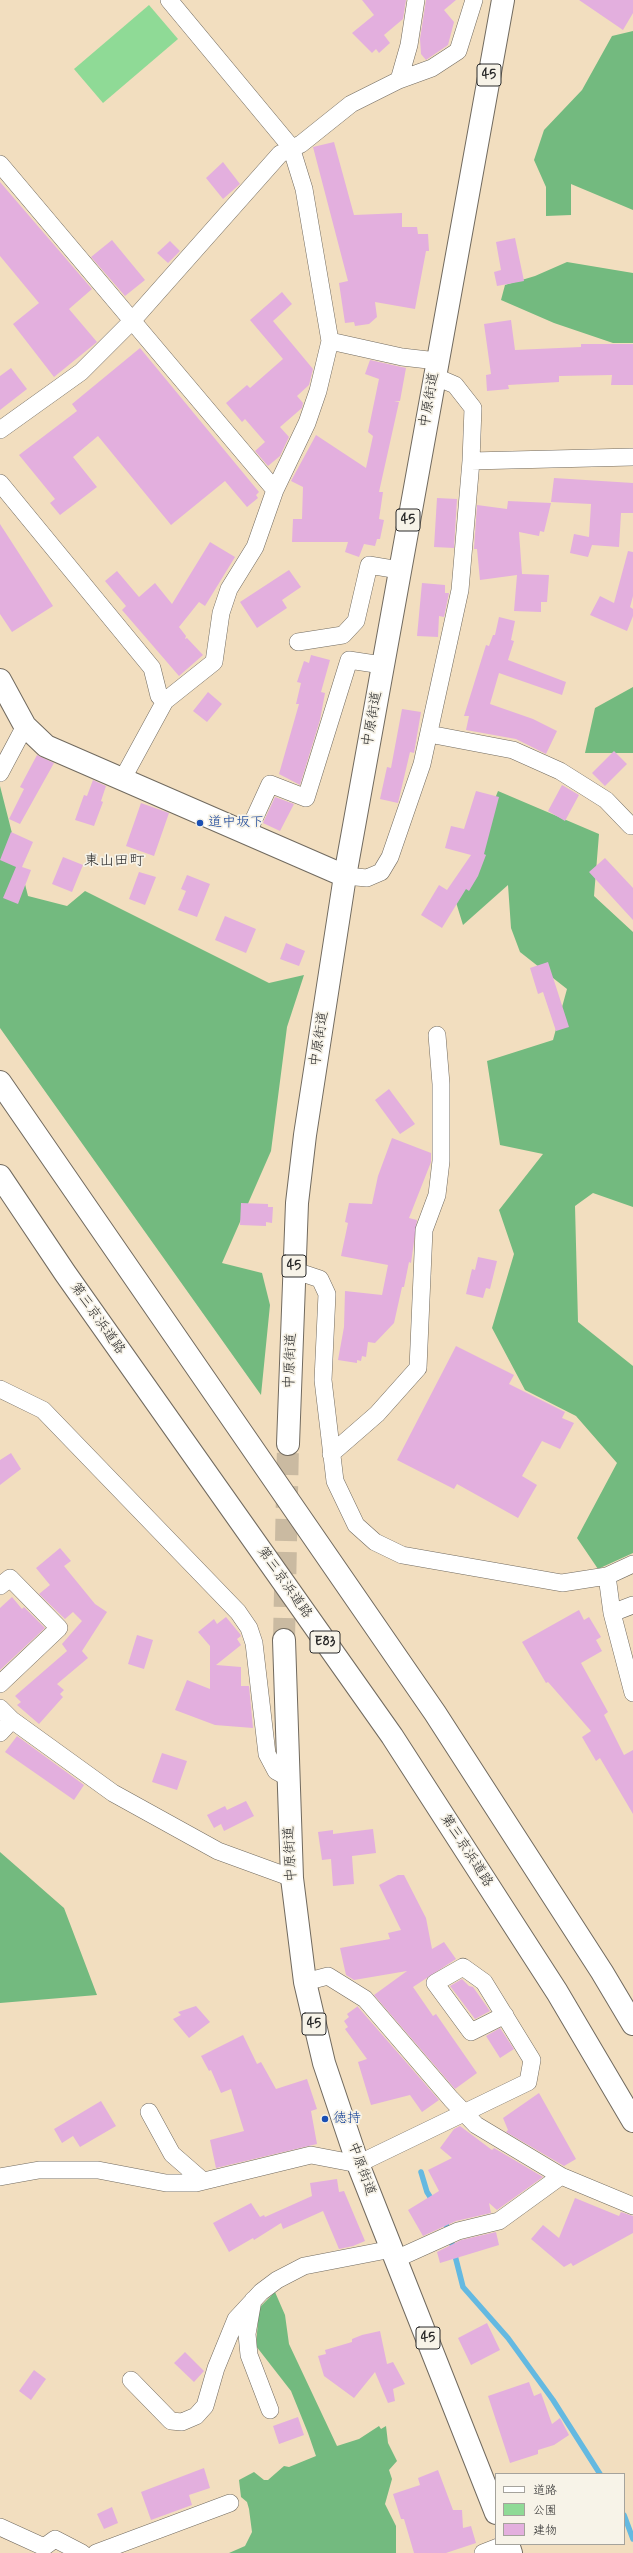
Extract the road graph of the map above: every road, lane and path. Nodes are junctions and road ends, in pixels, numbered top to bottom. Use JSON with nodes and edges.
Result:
{"nodes":[{"id":1,"x":169,"y":0,"type":"edge"},
{"id":2,"x":416,"y":0,"type":"edge"},
{"id":3,"x":474,"y":0,"type":"edge"},
{"id":4,"x":503,"y":0,"type":"edge"},
{"id":5,"x":398,"y":80,"type":"junction"},
{"id":6,"x":291,"y":147,"type":"junction"},
{"id":7,"x":0,"y":164,"type":"edge"},
{"id":8,"x":132,"y":321,"type":"junction"},
{"id":9,"x":330,"y":341,"type":"junction"},
{"id":10,"x":435,"y":368,"type":"junction"},
{"id":11,"x":0,"y":430,"type":"edge"},
{"id":12,"x":633,"y":457,"type":"edge"},
{"id":13,"x":471,"y":461,"type":"junction"},
{"id":14,"x":0,"y":483,"type":"edge"},
{"id":15,"x":275,"y":490,"type":"junction"},
{"id":16,"x":399,"y":570,"type":"junction"},
{"id":17,"x":298,"y":642,"type":"dead end"},
{"id":18,"x":382,"y":665,"type":"junction"},
{"id":19,"x":0,"y":680,"type":"edge"},
{"id":20,"x":165,"y":701,"type":"junction"},
{"id":21,"x":25,"y":726,"type":"junction"},
{"id":22,"x":429,"y":734,"type":"junction"},
{"id":23,"x":0,"y":773,"type":"edge"},
{"id":24,"x":123,"y":778,"type":"junction"},
{"id":25,"x":631,"y":826,"type":"dead end"},
{"id":26,"x":248,"y":832,"type":"junction"},
{"id":27,"x":345,"y":876,"type":"junction"},
{"id":28,"x":437,"y":1035,"type":"dead end"},
{"id":29,"x":0,"y":1082,"type":"edge"},
{"id":30,"x":0,"y":1176,"type":"edge"},
{"id":31,"x":293,"y":1270,"type":"junction"},
{"id":32,"x":0,"y":1389,"type":"edge"},
{"id":33,"x":288,"y":1444,"type":"tunnel mouth"},
{"id":34,"x":331,"y":1454,"type":"junction"},
{"id":35,"x":633,"y":1564,"type":"edge"},
{"id":36,"x":607,"y":1576,"type":"junction"},
{"id":37,"x":0,"y":1586,"type":"edge"},
{"id":38,"x":633,"y":1605,"type":"edge"},
{"id":39,"x":612,"y":1613,"type":"junction"},
{"id":40,"x":284,"y":1640,"type":"tunnel mouth"},
{"id":41,"x":0,"y":1684,"type":"edge"},
{"id":42,"x":633,"y":1693,"type":"edge"},
{"id":43,"x":6,"y":1714,"type":"edge"},
{"id":44,"x":0,"y":1733,"type":"edge"},
{"id":45,"x":289,"y":1778,"type":"junction"},
{"id":46,"x":292,"y":1878,"type":"junction"},
{"id":47,"x":305,"y":1982,"type":"junction"},
{"id":48,"x":505,"y":2015,"type":"dead end"},
{"id":49,"x":633,"y":2024,"type":"edge"},
{"id":50,"x":149,"y":2112,"type":"dead end"},
{"id":51,"x":464,"y":2113,"type":"junction"},
{"id":52,"x":633,"y":2121,"type":"edge"},
{"id":53,"x":358,"y":2164,"type":"junction"},
{"id":54,"x":561,"y":2176,"type":"junction"},
{"id":55,"x":0,"y":2177,"type":"edge"},
{"id":56,"x":203,"y":2181,"type":"junction"},
{"id":57,"x":633,"y":2206,"type":"edge"},
{"id":58,"x":394,"y":2254,"type":"junction"},
{"id":59,"x":253,"y":2300,"type":"junction"},
{"id":60,"x":131,"y":2380,"type":"dead end"},
{"id":61,"x":270,"y":2410,"type":"dead end"},
{"id":62,"x":230,"y":2503,"type":"dead end"},
{"id":63,"x":495,"y":2510,"type":"edge"},
{"id":64,"x":0,"y":2527,"type":"edge"},
{"id":65,"x":504,"y":2545,"type":"edge"},
{"id":66,"x":82,"y":2553,"type":"edge"},
{"id":67,"x":96,"y":2553,"type":"edge"},
{"id":68,"x":483,"y":2553,"type":"edge"}],
"edges":[{"from":1,"to":6,"type":"street"},
{"from":2,"to":5,"type":"street"},
{"from":3,"to":5,"type":"street"},
{"from":4,"to":10,"type":"main road","name":"中原街道","number":"45"},
{"from":5,"to":6,"type":"street"},
{"from":6,"to":8,"type":"street"},
{"from":6,"to":9,"type":"street"},
{"from":7,"to":8,"type":"street"},
{"from":8,"to":11,"type":"street"},
{"from":8,"to":15,"type":"street"},
{"from":9,"to":10,"type":"street"},
{"from":9,"to":15,"type":"street"},
{"from":10,"to":13,"type":"street"},
{"from":10,"to":16,"type":"main road","name":"中原街道","number":"45"},
{"from":12,"to":13,"type":"street"},
{"from":13,"to":22,"type":"street"},
{"from":14,"to":20,"type":"street"},
{"from":15,"to":20,"type":"street"},
{"from":16,"to":17,"type":"street"},
{"from":16,"to":18,"type":"main road","name":"中原街道","number":"45"},
{"from":18,"to":26,"type":"street"},
{"from":18,"to":27,"type":"main road","name":"中原街道","number":"45"},
{"from":19,"to":21,"type":"main road"},
{"from":20,"to":24,"type":"street"},
{"from":21,"to":23,"type":"street"},
{"from":21,"to":24,"type":"main road"},
{"from":22,"to":25,"type":"street"},
{"from":22,"to":27,"type":"street"},
{"from":24,"to":26,"type":"main road"},
{"from":26,"to":27,"type":"main road"},
{"from":27,"to":31,"type":"main road","name":"中原街道","number":"45"},
{"from":28,"to":34,"type":"street"},
{"from":29,"to":49,"type":"main road"},
{"from":30,"to":52,"type":"main road","name":"第三京浜道路","number":"E83"},
{"from":31,"to":33,"type":"main road","name":"中原街道","number":"45"},
{"from":31,"to":34,"type":"street"},
{"from":32,"to":45,"type":"street"},
{"from":34,"to":36,"type":"street"},
{"from":35,"to":36,"type":"street"},
{"from":36,"to":39,"type":"street"},
{"from":37,"to":41,"type":"street"},
{"from":38,"to":39,"type":"street"},
{"from":39,"to":42,"type":"street"},
{"from":40,"to":45,"type":"main road","name":"中原街道","number":"45"},
{"from":43,"to":44,"type":"street"},
{"from":43,"to":46,"type":"street"},
{"from":45,"to":46,"type":"main road","name":"中原街道","number":"45"},
{"from":46,"to":47,"type":"main road","name":"中原街道","number":"45"},
{"from":47,"to":51,"type":"street"},
{"from":47,"to":53,"type":"main road","name":"中原街道","number":"45"},
{"from":48,"to":51,"type":"street"},
{"from":50,"to":56,"type":"street"},
{"from":51,"to":53,"type":"street"},
{"from":51,"to":54,"type":"street"},
{"from":53,"to":56,"type":"street"},
{"from":53,"to":58,"type":"main road","name":"中原街道","number":"45"},
{"from":54,"to":57,"type":"street"},
{"from":54,"to":58,"type":"street"},
{"from":55,"to":56,"type":"street"},
{"from":58,"to":59,"type":"street"},
{"from":58,"to":63,"type":"main road","name":"中原街道","number":"45"},
{"from":59,"to":60,"type":"street"},
{"from":59,"to":61,"type":"street"},
{"from":62,"to":67,"type":"street"},
{"from":64,"to":66,"type":"street"},
{"from":65,"to":68,"type":"street"}]}
